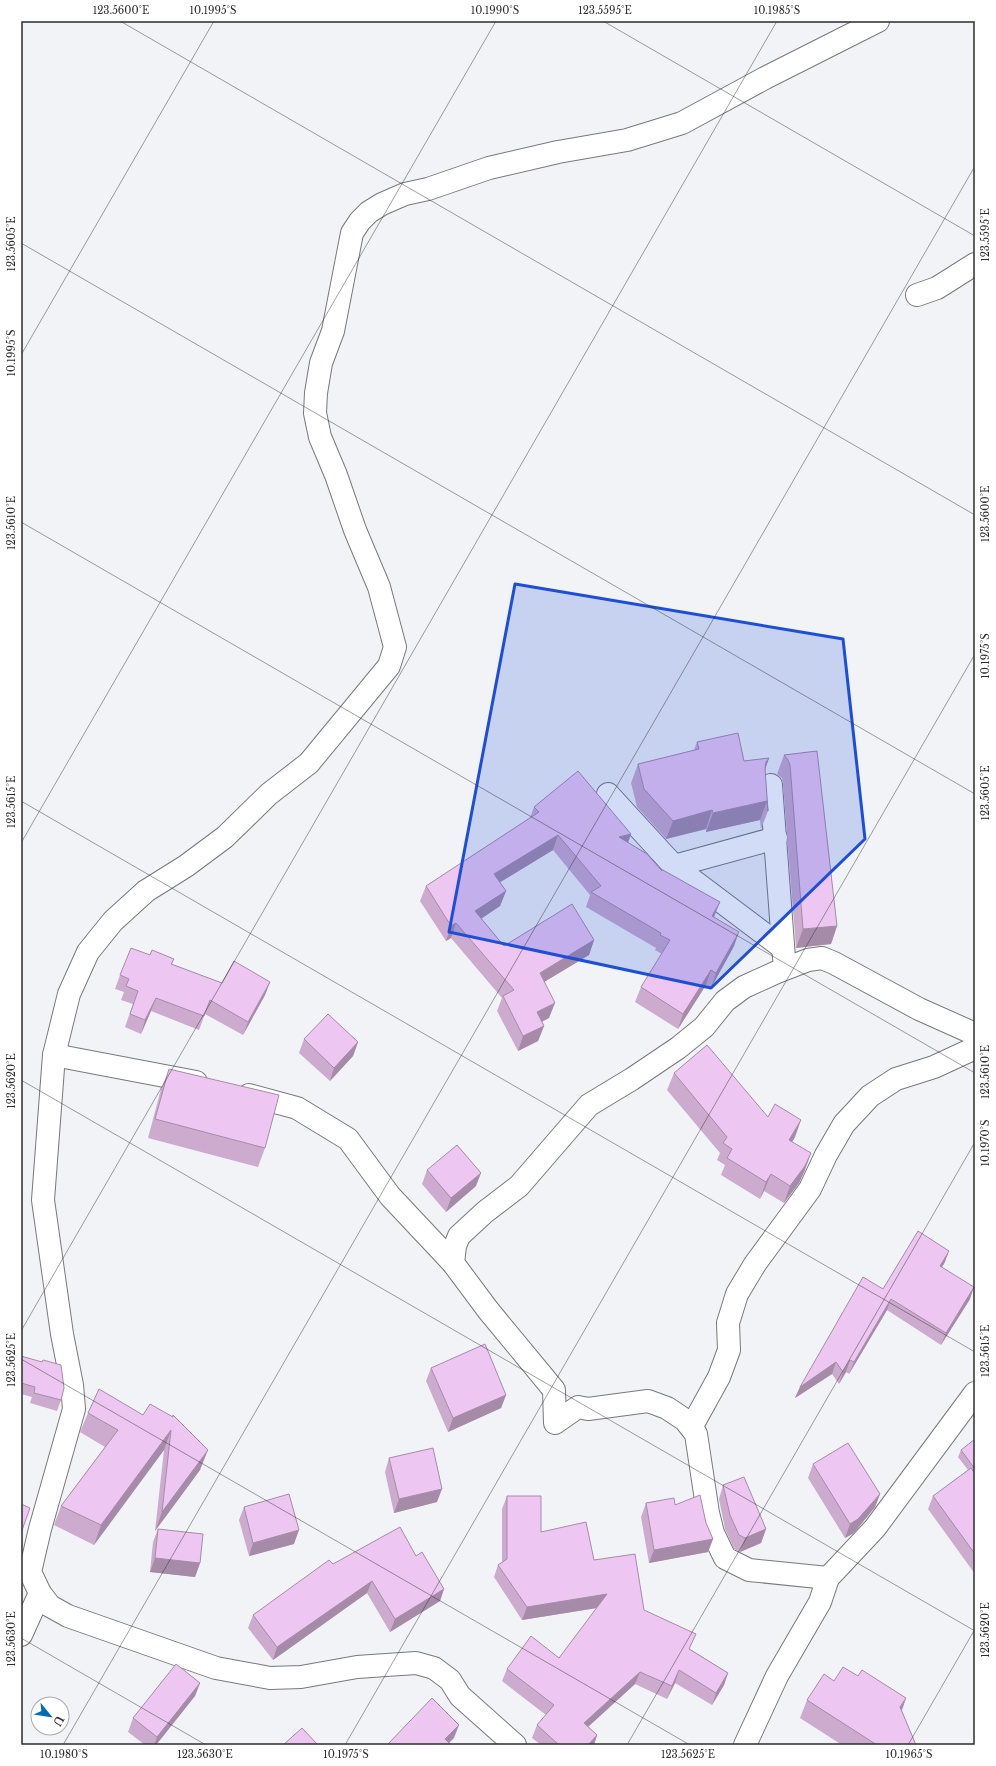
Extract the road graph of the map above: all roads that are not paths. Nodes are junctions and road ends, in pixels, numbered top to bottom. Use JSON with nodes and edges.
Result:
{"nodes":[{"id":1,"x":878,"y":21,"type":"edge"},
{"id":2,"x":975,"y":264,"type":"edge"},
{"id":3,"x":917,"y":295,"type":"dead end"},
{"id":4,"x":771,"y":786,"type":"dead end"},
{"id":5,"x":608,"y":794,"type":"dead end"},
{"id":6,"x":776,"y":838,"type":"junction"},
{"id":7,"x":674,"y":866,"type":"junction"},
{"id":8,"x":783,"y":948,"type":"junction"},
{"id":9,"x":785,"y":969,"type":"junction"},
{"id":10,"x":975,"y":1034,"type":"edge"},
{"id":11,"x":975,"y":1048,"type":"edge"},
{"id":12,"x":54,"y":1055,"type":"junction"},
{"id":13,"x":453,"y":1263,"type":"junction"},
{"id":14,"x":975,"y":1393,"type":"edge"},
{"id":15,"x":692,"y":1426,"type":"junction"},
{"id":16,"x":828,"y":1578,"type":"junction"},
{"id":17,"x":40,"y":1593,"type":"junction"},
{"id":18,"x":21,"y":1635,"type":"edge"},
{"id":19,"x":515,"y":1745,"type":"edge"},
{"id":20,"x":745,"y":1745,"type":"edge"}],
"edges":[{"from":1,"to":12,"type":"street"},
{"from":2,"to":3,"type":"street"},
{"from":4,"to":6,"type":"street"},
{"from":5,"to":7,"type":"street"},
{"from":6,"to":7,"type":"street"},
{"from":6,"to":8,"type":"street"},
{"from":7,"to":8,"type":"street"},
{"from":8,"to":9,"type":"street"},
{"from":9,"to":10,"type":"street"},
{"from":9,"to":13,"type":"street"},
{"from":11,"to":15,"type":"street"},
{"from":12,"to":13,"type":"street"},
{"from":12,"to":17,"type":"street"},
{"from":13,"to":15,"type":"street"},
{"from":14,"to":16,"type":"street"},
{"from":15,"to":16,"type":"street"},
{"from":16,"to":20,"type":"street"},
{"from":17,"to":18,"type":"street"},
{"from":17,"to":19,"type":"street"}]}
